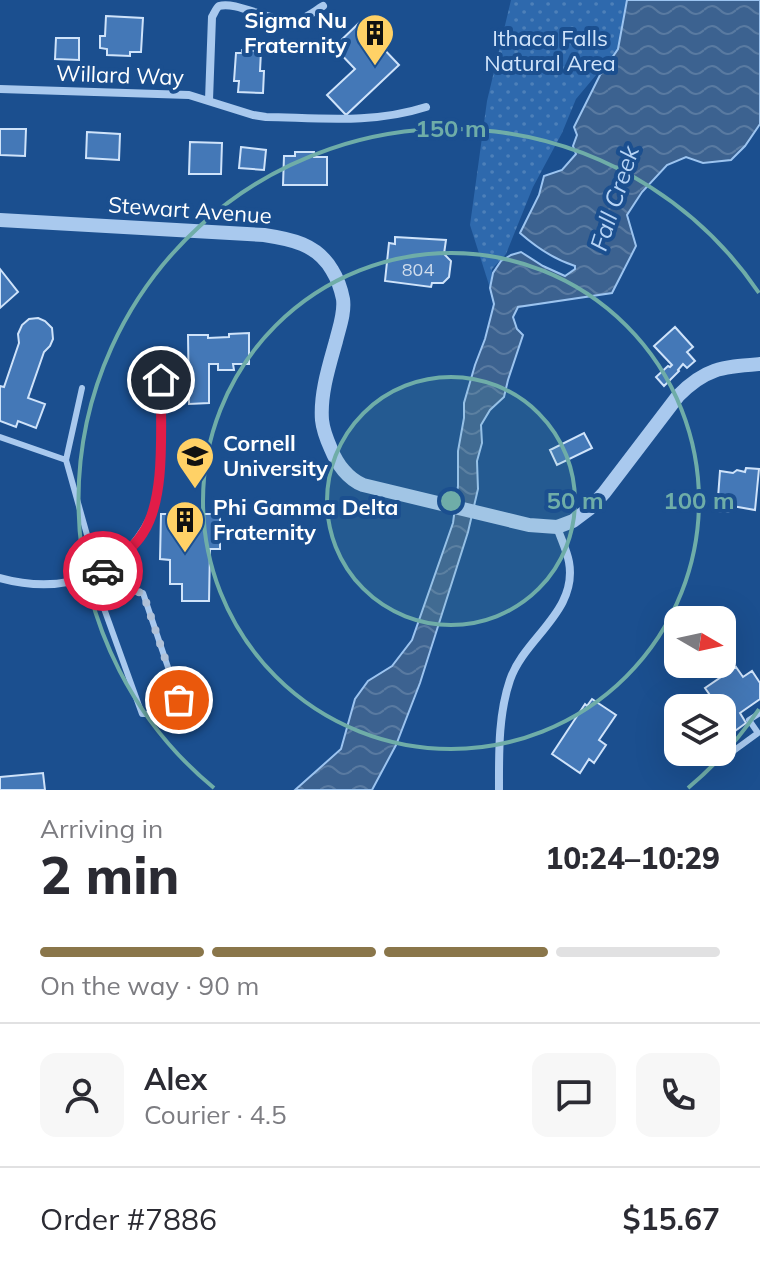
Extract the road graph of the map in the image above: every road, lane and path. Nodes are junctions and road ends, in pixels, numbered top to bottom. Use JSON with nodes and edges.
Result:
{"nodes":[{"id":1,"x":323,"y":6,"type":"dead end"},
{"id":2,"x":0,"y":89,"type":"edge"},
{"id":3,"x":209,"y":100,"type":"junction"},
{"id":4,"x":426,"y":107,"type":"dead end"},
{"id":5,"x":0,"y":220,"type":"edge"},
{"id":6,"x":760,"y":364,"type":"edge"},
{"id":7,"x":161,"y":380,"type":"dead end"},
{"id":8,"x":82,"y":388,"type":"dead end"},
{"id":9,"x":0,"y":437,"type":"edge"},
{"id":10,"x":66,"y":460,"type":"junction"},
{"id":11,"x":557,"y":527,"type":"junction"},
{"id":12,"x":98,"y":574,"type":"junction"},
{"id":13,"x":0,"y":578,"type":"edge"},
{"id":14,"x":99,"y":585,"type":"junction"},
{"id":15,"x":760,"y":713,"type":"edge"},
{"id":16,"x":759,"y":732,"type":"edge"},
{"id":17,"x":736,"y":749,"type":"edge"},
{"id":18,"x":499,"y":790,"type":"edge"}],
"edges":[{"from":1,"to":3,"type":"street"},
{"from":2,"to":3,"type":"street","name":"Willard Way"},
{"from":3,"to":4,"type":"street","name":"Willard Way"},
{"from":5,"to":11,"type":"street","name":"Stewart Avenue"},
{"from":6,"to":11,"type":"street"},
{"from":7,"to":12,"type":"street"},
{"from":8,"to":10,"type":"lane"},
{"from":9,"to":10,"type":"lane"},
{"from":10,"to":12,"type":"lane"},
{"from":11,"to":18,"type":"street"},
{"from":12,"to":13,"type":"street"},
{"from":12,"to":14,"type":"lane"},
{"from":14,"to":14,"type":"lane"},
{"from":15,"to":16,"type":"lane"},
{"from":16,"to":17,"type":"lane"}]}
